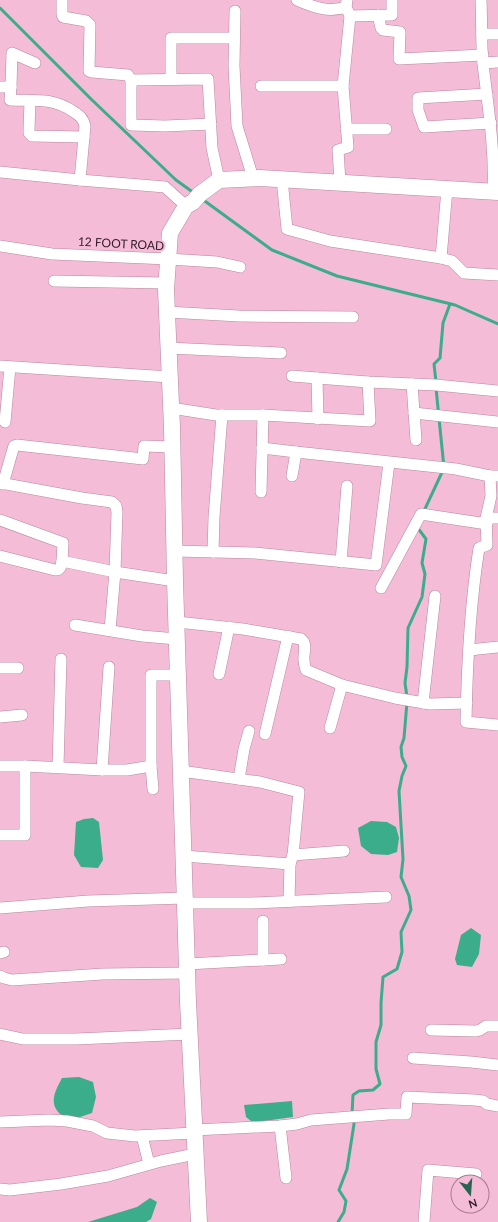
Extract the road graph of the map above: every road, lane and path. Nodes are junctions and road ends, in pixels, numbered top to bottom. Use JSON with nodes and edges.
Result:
{"nodes":[{"id":1,"x":62,"y":0,"type":"edge"},
{"id":2,"x":297,"y":0,"type":"edge"},
{"id":3,"x":392,"y":0,"type":"edge"},
{"id":4,"x":481,"y":0,"type":"edge"},
{"id":5,"x":348,"y":8,"type":"edge"},
{"id":6,"x":235,"y":11,"type":"dead end"},
{"id":7,"x":378,"y":15,"type":"junction"},
{"id":8,"x":482,"y":34,"type":"junction"},
{"id":9,"x":498,"y":34,"type":"edge"},
{"id":10,"x":234,"y":38,"type":"junction"},
{"id":11,"x":483,"y":59,"type":"junction"},
{"id":12,"x":498,"y":62,"type":"edge"},
{"id":13,"x":35,"y":63,"type":"dead end"},
{"id":14,"x":131,"y":80,"type":"junction"},
{"id":15,"x":171,"y":80,"type":"junction"},
{"id":16,"x":261,"y":86,"type":"dead end"},
{"id":17,"x":343,"y":86,"type":"junction"},
{"id":18,"x":6,"y":87,"type":"edge"},
{"id":19,"x":487,"y":94,"type":"junction"},
{"id":20,"x":30,"y":101,"type":"junction"},
{"id":21,"x":493,"y":120,"type":"edge"},
{"id":22,"x":211,"y":124,"type":"junction"},
{"id":23,"x":346,"y":129,"type":"junction"},
{"id":24,"x":386,"y":129,"type":"dead end"},
{"id":25,"x":84,"y":137,"type":"junction"},
{"id":26,"x":0,"y":172,"type":"edge"},
{"id":27,"x":253,"y":178,"type":"junction"},
{"id":28,"x":282,"y":179,"type":"junction"},
{"id":29,"x":80,"y":180,"type":"junction"},
{"id":30,"x":219,"y":180,"type":"junction"},
{"id":31,"x":340,"y":182,"type":"junction"},
{"id":32,"x":447,"y":189,"type":"junction"},
{"id":33,"x":496,"y":192,"type":"edge"},
{"id":34,"x":193,"y":201,"type":"junction"},
{"id":35,"x":0,"y":246,"type":"edge"},
{"id":36,"x":441,"y":258,"type":"junction"},
{"id":37,"x":168,"y":259,"type":"junction"},
{"id":38,"x":240,"y":267,"type":"dead end"},
{"id":39,"x":498,"y":275,"type":"edge"},
{"id":40,"x":54,"y":281,"type":"dead end"},
{"id":41,"x":166,"y":283,"type":"junction"},
{"id":42,"x":167,"y":312,"type":"junction"},
{"id":43,"x":353,"y":317,"type":"dead end"},
{"id":44,"x":168,"y":348,"type":"junction"},
{"id":45,"x":281,"y":353,"type":"dead end"},
{"id":46,"x":5,"y":367,"type":"edge"},
{"id":47,"x":292,"y":376,"type":"dead end"},
{"id":48,"x":170,"y":377,"type":"junction"},
{"id":49,"x":317,"y":378,"type":"junction"},
{"id":50,"x":368,"y":382,"type":"junction"},
{"id":51,"x":412,"y":384,"type":"junction"},
{"id":52,"x":498,"y":391,"type":"edge"},
{"id":53,"x":171,"y":408,"type":"junction"},
{"id":54,"x":414,"y":413,"type":"junction"},
{"id":55,"x":222,"y":415,"type":"junction"},
{"id":56,"x":263,"y":415,"type":"junction"},
{"id":57,"x":318,"y":419,"type":"junction"},
{"id":58,"x":5,"y":422,"type":"dead end"},
{"id":59,"x":498,"y":422,"type":"edge"},
{"id":60,"x":416,"y":440,"type":"dead end"},
{"id":61,"x":172,"y":447,"type":"junction"},
{"id":62,"x":262,"y":448,"type":"junction"},
{"id":63,"x":296,"y":452,"type":"junction"},
{"id":64,"x":388,"y":463,"type":"junction"},
{"id":65,"x":292,"y":476,"type":"dead end"},
{"id":66,"x":494,"y":476,"type":"edge"},
{"id":67,"x":2,"y":483,"type":"edge"},
{"id":68,"x":347,"y":486,"type":"dead end"},
{"id":69,"x":261,"y":492,"type":"dead end"},
{"id":70,"x":498,"y":518,"type":"edge"},
{"id":71,"x":0,"y":520,"type":"edge"},
{"id":72,"x":486,"y":521,"type":"junction"},
{"id":73,"x":175,"y":551,"type":"junction"},
{"id":74,"x":213,"y":552,"type":"junction"},
{"id":75,"x":0,"y":556,"type":"edge"},
{"id":76,"x":62,"y":561,"type":"junction"},
{"id":77,"x":341,"y":562,"type":"junction"},
{"id":78,"x":115,"y":572,"type":"junction"},
{"id":79,"x":175,"y":580,"type":"junction"},
{"id":80,"x":381,"y":588,"type":"dead end"},
{"id":81,"x":435,"y":596,"type":"dead end"},
{"id":82,"x":177,"y":622,"type":"junction"},
{"id":83,"x":75,"y":625,"type":"dead end"},
{"id":84,"x":229,"y":627,"type":"junction"},
{"id":85,"x":110,"y":630,"type":"junction"},
{"id":86,"x":288,"y":636,"type":"junction"},
{"id":87,"x":177,"y":639,"type":"junction"},
{"id":88,"x":498,"y":647,"type":"edge"},
{"id":89,"x":469,"y":650,"type":"junction"},
{"id":90,"x":61,"y":659,"type":"dead end"},
{"id":91,"x":109,"y":667,"type":"dead end"},
{"id":92,"x":0,"y":668,"type":"edge"},
{"id":93,"x":18,"y":668,"type":"dead end"},
{"id":94,"x":219,"y":674,"type":"dead end"},
{"id":95,"x":178,"y":675,"type":"junction"},
{"id":96,"x":342,"y":685,"type":"junction"},
{"id":97,"x":423,"y":703,"type":"junction"},
{"id":98,"x":467,"y":703,"type":"junction"},
{"id":99,"x":22,"y":715,"type":"dead end"},
{"id":100,"x":0,"y":717,"type":"edge"},
{"id":101,"x":498,"y":725,"type":"edge"},
{"id":102,"x":330,"y":728,"type":"dead end"},
{"id":103,"x":249,"y":731,"type":"dead end"},
{"id":104,"x":265,"y":734,"type":"dead end"},
{"id":105,"x":0,"y":766,"type":"edge"},
{"id":106,"x":25,"y":766,"type":"junction"},
{"id":107,"x":151,"y":766,"type":"junction"},
{"id":108,"x":58,"y":767,"type":"junction"},
{"id":109,"x":102,"y":770,"type":"junction"},
{"id":110,"x":181,"y":771,"type":"junction"},
{"id":111,"x":239,"y":780,"type":"junction"},
{"id":112,"x":153,"y":789,"type":"dead end"},
{"id":113,"x":0,"y":835,"type":"edge"},
{"id":114,"x":344,"y":850,"type":"dead end"},
{"id":115,"x":184,"y":856,"type":"junction"},
{"id":116,"x":292,"y":859,"type":"junction"},
{"id":117,"x":386,"y":897,"type":"dead end"},
{"id":118,"x":185,"y":900,"type":"junction"},
{"id":119,"x":289,"y":902,"type":"junction"},
{"id":120,"x":0,"y":908,"type":"edge"},
{"id":121,"x":263,"y":921,"type":"dead end"},
{"id":122,"x":280,"y":959,"type":"dead end"},
{"id":123,"x":263,"y":960,"type":"junction"},
{"id":124,"x":187,"y":968,"type":"junction"},
{"id":125,"x":0,"y":976,"type":"edge"},
{"id":126,"x":498,"y":1026,"type":"edge"},
{"id":127,"x":431,"y":1030,"type":"dead end"},
{"id":128,"x":0,"y":1034,"type":"edge"},
{"id":129,"x":190,"y":1034,"type":"junction"},
{"id":130,"x":413,"y":1058,"type":"dead end"},
{"id":131,"x":498,"y":1065,"type":"edge"},
{"id":132,"x":498,"y":1106,"type":"edge"},
{"id":133,"x":0,"y":1122,"type":"edge"},
{"id":134,"x":280,"y":1126,"type":"junction"},
{"id":135,"x":194,"y":1131,"type":"junction"},
{"id":136,"x":142,"y":1136,"type":"junction"},
{"id":137,"x":196,"y":1154,"type":"junction"},
{"id":138,"x":149,"y":1164,"type":"junction"},
{"id":139,"x":476,"y":1174,"type":"dead end"},
{"id":140,"x":286,"y":1178,"type":"dead end"},
{"id":141,"x":0,"y":1189,"type":"edge"},
{"id":142,"x":199,"y":1222,"type":"edge"},
{"id":143,"x":424,"y":1222,"type":"edge"}],
"edges":[{"from":1,"to":14,"type":"street"},
{"from":2,"to":5,"type":"street"},
{"from":3,"to":7,"type":"street"},
{"from":4,"to":8,"type":"street"},
{"from":5,"to":7,"type":"street"},
{"from":5,"to":17,"type":"street"},
{"from":6,"to":10,"type":"street"},
{"from":7,"to":11,"type":"street"},
{"from":8,"to":9,"type":"street"},
{"from":8,"to":11,"type":"street"},
{"from":10,"to":15,"type":"street"},
{"from":10,"to":27,"type":"street"},
{"from":11,"to":12,"type":"street"},
{"from":11,"to":19,"type":"street"},
{"from":13,"to":18,"type":"street"},
{"from":14,"to":15,"type":"street"},
{"from":14,"to":22,"type":"street"},
{"from":15,"to":22,"type":"street"},
{"from":16,"to":17,"type":"street"},
{"from":17,"to":23,"type":"street"},
{"from":18,"to":20,"type":"street"},
{"from":19,"to":21,"type":"street"},
{"from":19,"to":21,"type":"street"},
{"from":20,"to":25,"type":"street"},
{"from":20,"to":25,"type":"street"},
{"from":21,"to":33,"type":"street"},
{"from":22,"to":30,"type":"street"},
{"from":23,"to":24,"type":"street"},
{"from":23,"to":31,"type":"street"},
{"from":25,"to":29,"type":"street"},
{"from":26,"to":29,"type":"street"},
{"from":27,"to":28,"type":"street"},
{"from":27,"to":30,"type":"street"},
{"from":28,"to":31,"type":"street"},
{"from":28,"to":36,"type":"street"},
{"from":29,"to":34,"type":"street"},
{"from":30,"to":34,"type":"street"},
{"from":31,"to":32,"type":"street"},
{"from":32,"to":33,"type":"street"},
{"from":32,"to":36,"type":"street"},
{"from":34,"to":37,"type":"street"},
{"from":35,"to":37,"type":"street","name":"12 FOOT ROAD"},
{"from":36,"to":39,"type":"street"},
{"from":37,"to":38,"type":"street","name":"12 FOOT ROAD"},
{"from":37,"to":41,"type":"street"},
{"from":40,"to":41,"type":"street"},
{"from":41,"to":42,"type":"street"},
{"from":42,"to":43,"type":"street"},
{"from":42,"to":44,"type":"street"},
{"from":44,"to":45,"type":"street"},
{"from":44,"to":48,"type":"street"},
{"from":46,"to":48,"type":"street"},
{"from":46,"to":58,"type":"street"},
{"from":47,"to":49,"type":"street"},
{"from":48,"to":53,"type":"street"},
{"from":49,"to":50,"type":"street"},
{"from":49,"to":57,"type":"street"},
{"from":50,"to":51,"type":"street"},
{"from":50,"to":57,"type":"street"},
{"from":51,"to":52,"type":"street"},
{"from":51,"to":54,"type":"street"},
{"from":53,"to":55,"type":"street"},
{"from":53,"to":61,"type":"street"},
{"from":54,"to":59,"type":"street"},
{"from":54,"to":60,"type":"street"},
{"from":55,"to":56,"type":"street"},
{"from":55,"to":74,"type":"street"},
{"from":56,"to":57,"type":"street"},
{"from":56,"to":62,"type":"street"},
{"from":61,"to":67,"type":"street"},
{"from":61,"to":73,"type":"street"},
{"from":62,"to":63,"type":"street"},
{"from":62,"to":69,"type":"street"},
{"from":63,"to":64,"type":"street"},
{"from":63,"to":65,"type":"street"},
{"from":64,"to":66,"type":"street"},
{"from":64,"to":77,"type":"street"},
{"from":66,"to":72,"type":"street"},
{"from":67,"to":78,"type":"street"},
{"from":68,"to":77,"type":"street"},
{"from":70,"to":72,"type":"street"},
{"from":71,"to":76,"type":"street"},
{"from":72,"to":80,"type":"street"},
{"from":72,"to":89,"type":"street"},
{"from":73,"to":74,"type":"street"},
{"from":73,"to":79,"type":"street"},
{"from":74,"to":77,"type":"street"},
{"from":75,"to":76,"type":"street"},
{"from":76,"to":78,"type":"street"},
{"from":78,"to":79,"type":"street"},
{"from":78,"to":85,"type":"street"},
{"from":79,"to":82,"type":"street"},
{"from":81,"to":97,"type":"street"},
{"from":82,"to":84,"type":"street"},
{"from":82,"to":87,"type":"street"},
{"from":83,"to":85,"type":"street"},
{"from":84,"to":86,"type":"street"},
{"from":84,"to":94,"type":"street"},
{"from":85,"to":87,"type":"street"},
{"from":86,"to":96,"type":"street"},
{"from":86,"to":104,"type":"street"},
{"from":87,"to":95,"type":"street"},
{"from":88,"to":89,"type":"street"},
{"from":89,"to":98,"type":"street"},
{"from":90,"to":108,"type":"street"},
{"from":91,"to":109,"type":"street"},
{"from":92,"to":93,"type":"street"},
{"from":95,"to":107,"type":"street"},
{"from":95,"to":110,"type":"street"},
{"from":96,"to":97,"type":"street"},
{"from":96,"to":102,"type":"street"},
{"from":97,"to":98,"type":"street"},
{"from":98,"to":101,"type":"street"},
{"from":99,"to":100,"type":"street"},
{"from":103,"to":111,"type":"street"},
{"from":105,"to":106,"type":"street"},
{"from":106,"to":108,"type":"street"},
{"from":106,"to":113,"type":"street"},
{"from":107,"to":109,"type":"street"},
{"from":107,"to":112,"type":"street"},
{"from":108,"to":109,"type":"street"},
{"from":110,"to":111,"type":"street"},
{"from":110,"to":115,"type":"street"},
{"from":111,"to":116,"type":"street"},
{"from":114,"to":116,"type":"street"},
{"from":115,"to":116,"type":"street"},
{"from":115,"to":118,"type":"street"},
{"from":116,"to":119,"type":"street"},
{"from":117,"to":119,"type":"street"},
{"from":118,"to":119,"type":"street"},
{"from":118,"to":120,"type":"street"},
{"from":118,"to":124,"type":"street"},
{"from":121,"to":123,"type":"street"},
{"from":122,"to":123,"type":"street"},
{"from":123,"to":124,"type":"street"},
{"from":124,"to":125,"type":"street"},
{"from":124,"to":129,"type":"street"},
{"from":126,"to":127,"type":"street"},
{"from":128,"to":129,"type":"street"},
{"from":129,"to":135,"type":"street"},
{"from":130,"to":131,"type":"street"},
{"from":132,"to":134,"type":"street"},
{"from":133,"to":136,"type":"street"},
{"from":134,"to":135,"type":"street"},
{"from":134,"to":140,"type":"street"},
{"from":135,"to":136,"type":"street"},
{"from":135,"to":137,"type":"street"},
{"from":136,"to":138,"type":"street"},
{"from":137,"to":138,"type":"street"},
{"from":137,"to":142,"type":"street"},
{"from":138,"to":141,"type":"street"},
{"from":139,"to":143,"type":"street"}]}
